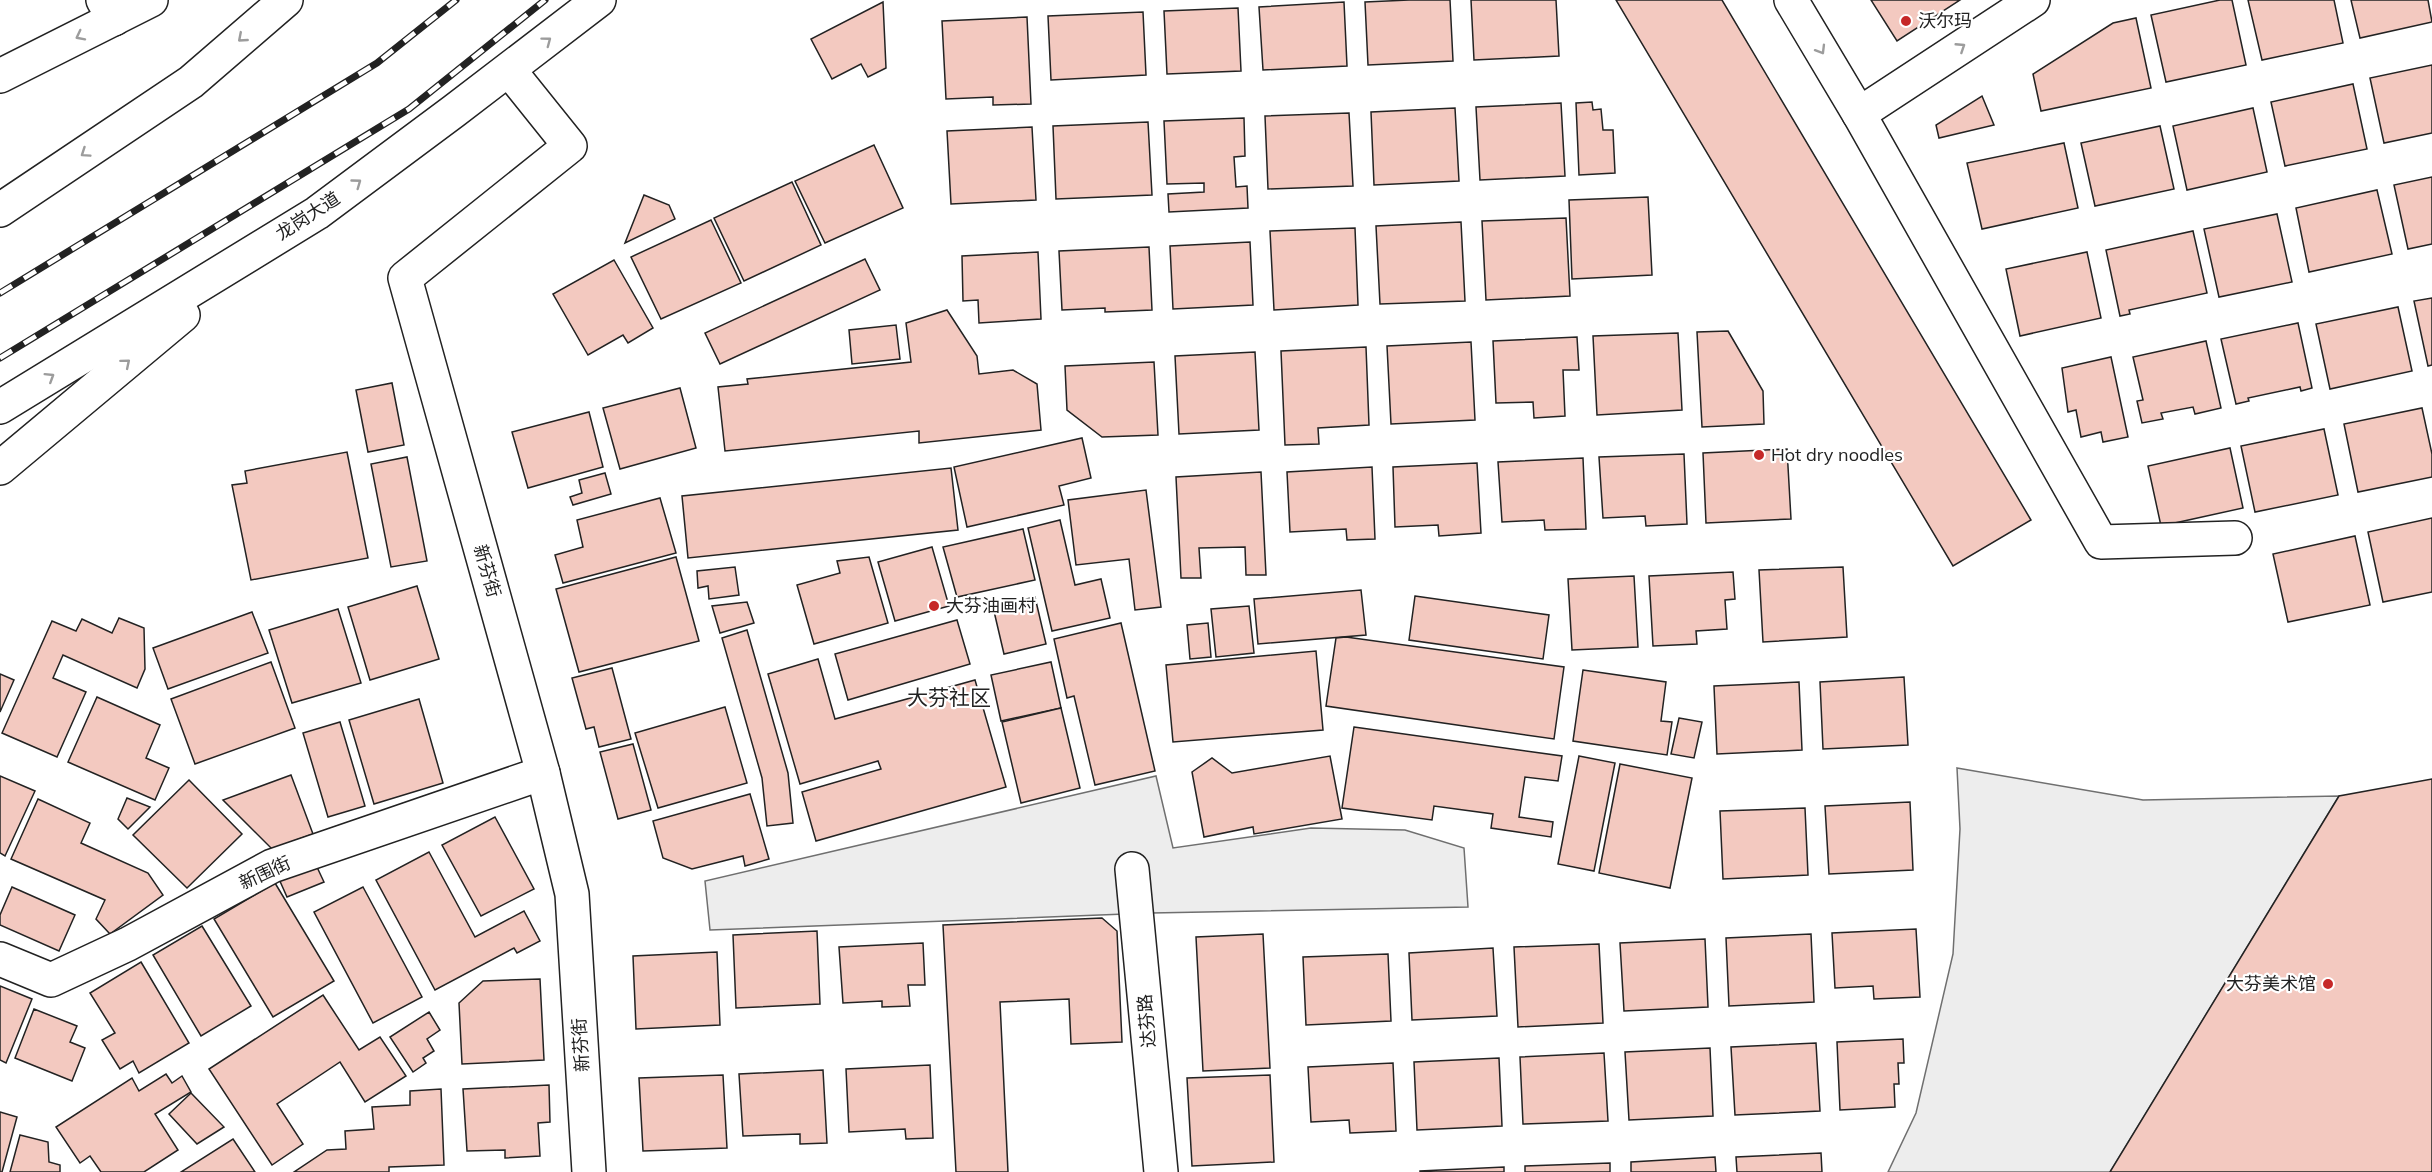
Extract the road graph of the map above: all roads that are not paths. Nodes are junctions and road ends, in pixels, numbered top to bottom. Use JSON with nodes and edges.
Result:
{"nodes":[{"id":1,"x":151,"y":0,"type":"edge"},
{"id":2,"x":286,"y":0,"type":"edge"},
{"id":3,"x":599,"y":0,"type":"edge"},
{"id":4,"x":1791,"y":0,"type":"edge"},
{"id":5,"x":2033,"y":0,"type":"edge"},
{"id":6,"x":108,"y":9,"type":"edge"},
{"id":7,"x":509,"y":70,"type":"junction"},
{"id":8,"x":0,"y":76,"type":"edge"},
{"id":9,"x":1859,"y":114,"type":"junction"},
{"id":10,"x":0,"y":210,"type":"edge"},
{"id":11,"x":274,"y":239,"type":"junction"},
{"id":12,"x":0,"y":407,"type":"edge"},
{"id":13,"x":0,"y":468,"type":"edge"},
{"id":14,"x":2235,"y":538,"type":"dead end"},
{"id":15,"x":543,"y":773,"type":"junction"},
{"id":16,"x":1132,"y":869,"type":"dead end"},
{"id":17,"x":0,"y":958,"type":"edge"},
{"id":18,"x":589,"y":1172,"type":"edge"},
{"id":19,"x":1161,"y":1172,"type":"edge"}],
"edges":[{"from":1,"to":6,"type":"main road"},
{"from":2,"to":10,"type":"main road","one_way":true},
{"from":7,"to":3,"type":"main road","name":"龙岗大道","one_way":true},
{"from":4,"to":9,"type":"main road","one_way":true},
{"from":9,"to":5,"type":"main road","one_way":true},
{"from":6,"to":8,"type":"main road","one_way":true},
{"from":11,"to":7,"type":"main road","name":"龙岗大道","one_way":true},
{"from":7,"to":15,"type":"main road","name":"新芬街"},
{"from":9,"to":14,"type":"main road"},
{"from":12,"to":11,"type":"main road","name":"龙岗大道","one_way":true},
{"from":13,"to":11,"type":"main road","one_way":true},
{"from":15,"to":17,"type":"main road","name":"新围街"},
{"from":15,"to":18,"type":"main road","name":"新芬街"},
{"from":16,"to":19,"type":"main road","name":"达芬路"}]}
